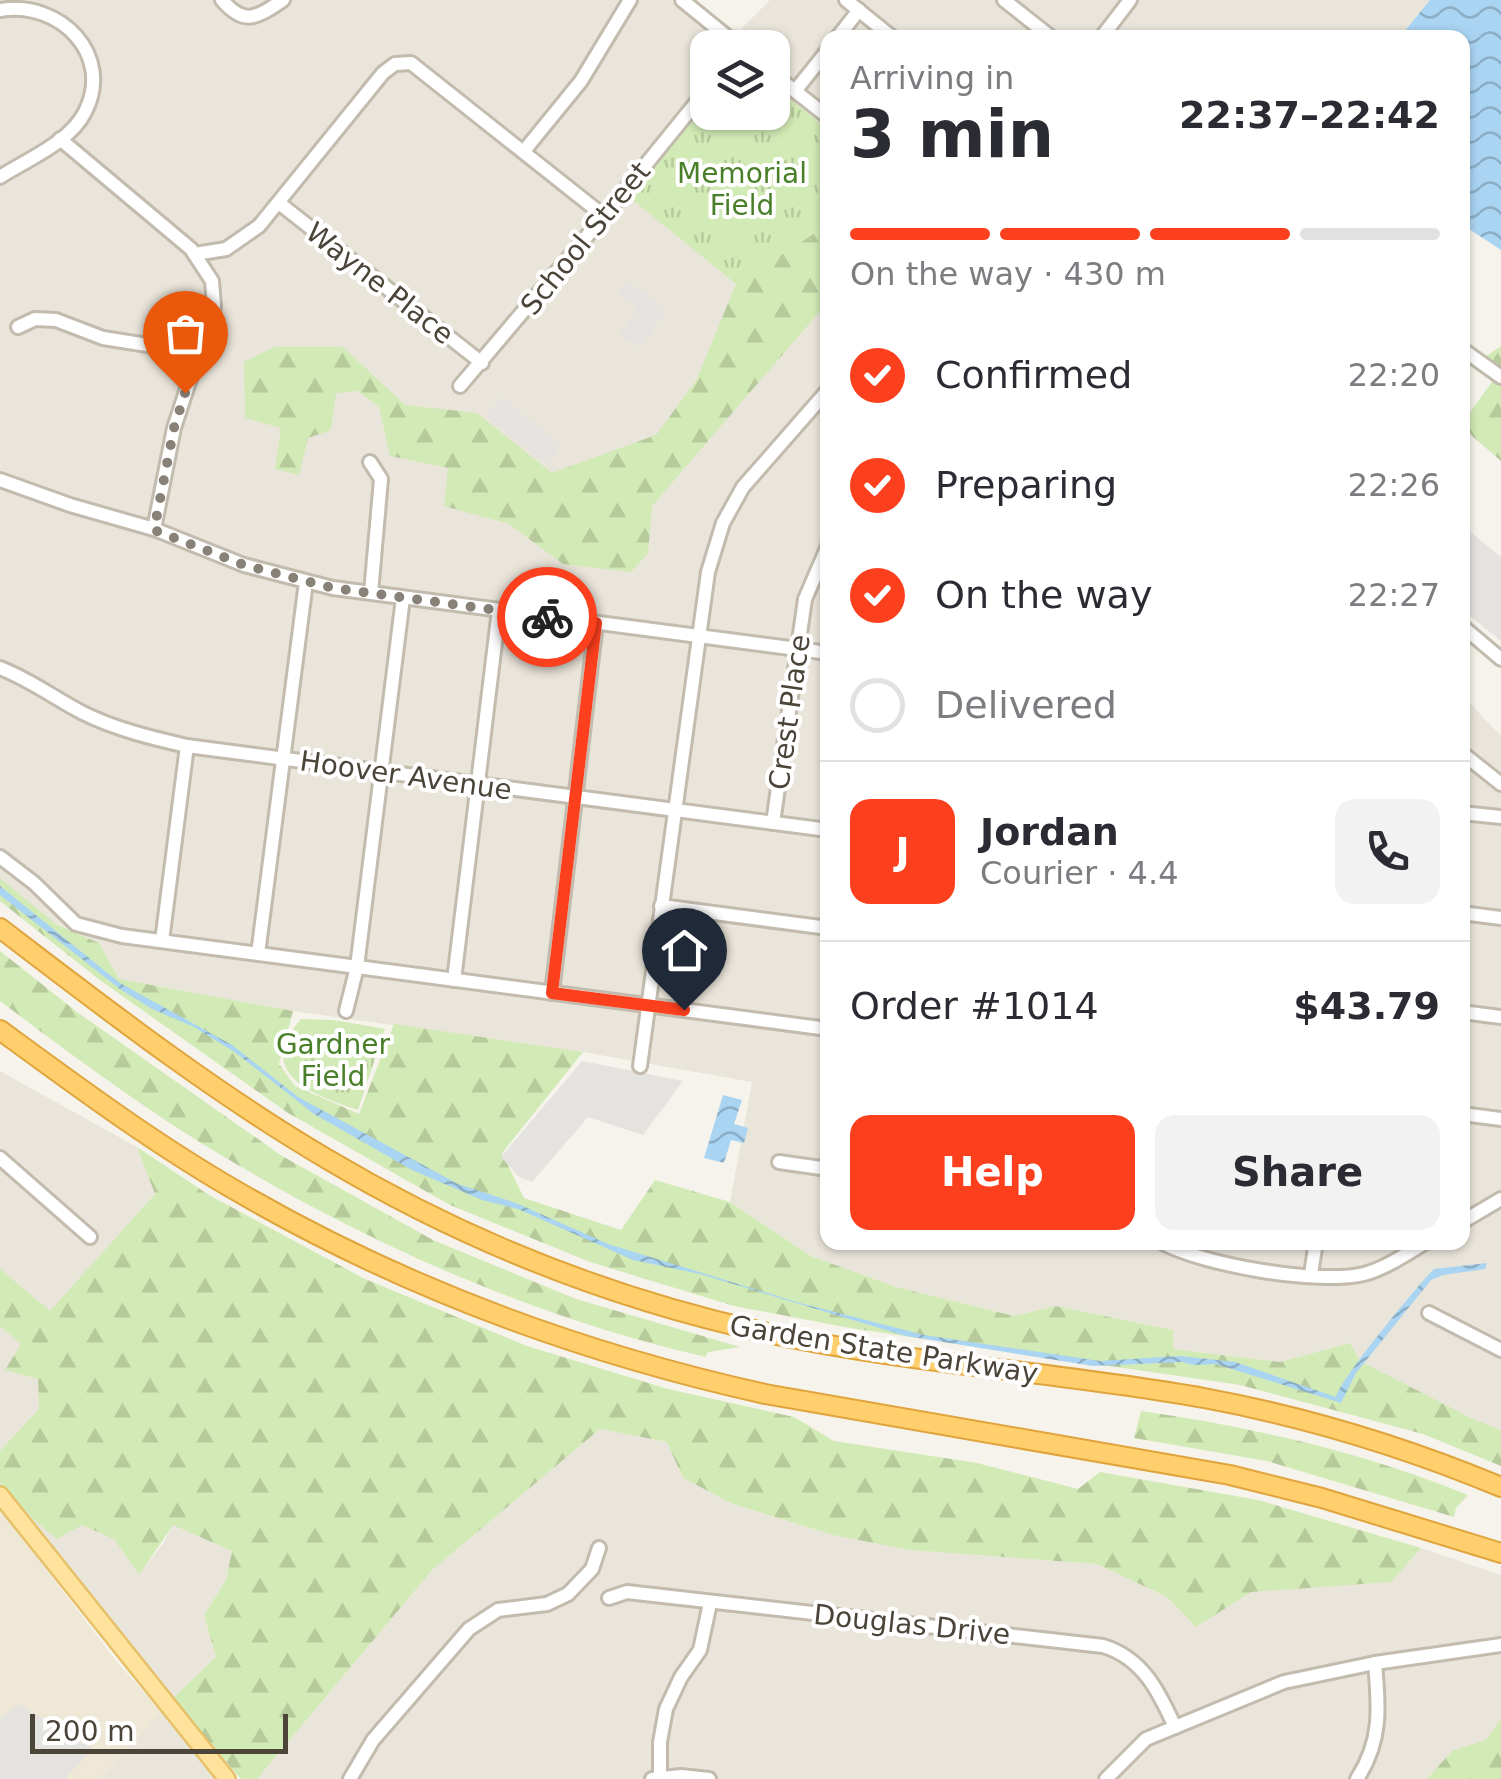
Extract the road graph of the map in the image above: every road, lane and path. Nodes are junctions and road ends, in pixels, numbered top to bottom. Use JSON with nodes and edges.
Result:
{"nodes":[{"id":1,"x":222,"y":0,"type":"edge"},
{"id":2,"x":283,"y":0,"type":"edge"},
{"id":3,"x":630,"y":0,"type":"edge"},
{"id":4,"x":682,"y":0,"type":"edge"},
{"id":5,"x":846,"y":0,"type":"edge"},
{"id":6,"x":1004,"y":0,"type":"edge"},
{"id":7,"x":1130,"y":0,"type":"edge"},
{"id":8,"x":0,"y":10,"type":"edge"},
{"id":9,"x":859,"y":10,"type":"junction"},
{"id":10,"x":719,"y":30,"type":"edge"},
{"id":11,"x":844,"y":30,"type":"edge"},
{"id":12,"x":883,"y":30,"type":"edge"},
{"id":13,"x":1042,"y":30,"type":"edge"},
{"id":14,"x":1107,"y":30,"type":"edge"},
{"id":15,"x":820,"y":60,"type":"edge"},
{"id":16,"x":790,"y":87,"type":"edge"},
{"id":17,"x":795,"y":91,"type":"junction"},
{"id":18,"x":690,"y":110,"type":"edge"},
{"id":19,"x":820,"y":111,"type":"edge"},
{"id":20,"x":60,"y":139,"type":"junction"},
{"id":21,"x":524,"y":152,"type":"junction"},
{"id":22,"x":0,"y":177,"type":"edge"},
{"id":23,"x":279,"y":203,"type":"junction"},
{"id":24,"x":604,"y":216,"type":"junction"},
{"id":25,"x":195,"y":254,"type":"junction"},
{"id":26,"x":18,"y":328,"type":"dead end"},
{"id":27,"x":1470,"y":356,"type":"edge"},
{"id":28,"x":195,"y":359,"type":"junction"},
{"id":29,"x":482,"y":363,"type":"junction"},
{"id":30,"x":1501,"y":377,"type":"edge"},
{"id":31,"x":460,"y":386,"type":"dead end"},
{"id":32,"x":820,"y":399,"type":"edge"},
{"id":33,"x":370,"y":462,"type":"dead end"},
{"id":34,"x":0,"y":480,"type":"edge"},
{"id":35,"x":154,"y":530,"type":"junction"},
{"id":36,"x":820,"y":564,"type":"edge"},
{"id":37,"x":306,"y":582,"type":"junction"},
{"id":38,"x":372,"y":593,"type":"junction"},
{"id":39,"x":404,"y":598,"type":"junction"},
{"id":40,"x":499,"y":610,"type":"junction"},
{"id":41,"x":596,"y":623,"type":"junction"},
{"id":42,"x":1470,"y":633,"type":"edge"},
{"id":43,"x":697,"y":636,"type":"junction"},
{"id":44,"x":798,"y":650,"type":"junction"},
{"id":45,"x":820,"y":653,"type":"edge"},
{"id":46,"x":1501,"y":659,"type":"edge"},
{"id":47,"x":0,"y":668,"type":"edge"},
{"id":48,"x":187,"y":746,"type":"junction"},
{"id":49,"x":283,"y":758,"type":"junction"},
{"id":50,"x":1470,"y":759,"type":"edge"},
{"id":51,"x":382,"y":772,"type":"junction"},
{"id":52,"x":478,"y":784,"type":"junction"},
{"id":53,"x":1501,"y":784,"type":"edge"},
{"id":54,"x":576,"y":797,"type":"junction"},
{"id":55,"x":674,"y":810,"type":"junction"},
{"id":56,"x":1470,"y":814,"type":"edge"},
{"id":57,"x":1501,"y":817,"type":"edge"},
{"id":58,"x":772,"y":823,"type":"junction"},
{"id":59,"x":820,"y":829,"type":"edge"},
{"id":60,"x":0,"y":857,"type":"edge"},
{"id":61,"x":661,"y":906,"type":"junction"},
{"id":62,"x":1470,"y":914,"type":"edge"},
{"id":63,"x":1501,"y":918,"type":"edge"},
{"id":64,"x":820,"y":927,"type":"edge"},
{"id":65,"x":0,"y":928,"type":"edge"},
{"id":66,"x":162,"y":941,"type":"junction"},
{"id":67,"x":258,"y":954,"type":"junction"},
{"id":68,"x":357,"y":967,"type":"junction"},
{"id":69,"x":454,"y":980,"type":"junction"},
{"id":70,"x":552,"y":993,"type":"junction"},
{"id":71,"x":648,"y":1006,"type":"junction"},
{"id":72,"x":346,"y":1011,"type":"dead end"},
{"id":73,"x":1470,"y":1013,"type":"edge"},
{"id":74,"x":1501,"y":1017,"type":"edge"},
{"id":75,"x":820,"y":1028,"type":"edge"},
{"id":76,"x":0,"y":1030,"type":"edge"},
{"id":77,"x":640,"y":1066,"type":"dead end"},
{"id":78,"x":1470,"y":1115,"type":"edge"},
{"id":79,"x":1501,"y":1119,"type":"edge"},
{"id":80,"x":0,"y":1158,"type":"edge"},
{"id":81,"x":779,"y":1162,"type":"dead end"},
{"id":82,"x":820,"y":1168,"type":"edge"},
{"id":83,"x":1501,"y":1198,"type":"edge"},
{"id":84,"x":1470,"y":1217,"type":"edge"},
{"id":85,"x":90,"y":1237,"type":"dead end"},
{"id":86,"x":1182,"y":1250,"type":"edge"},
{"id":87,"x":1315,"y":1250,"type":"edge"},
{"id":88,"x":1411,"y":1250,"type":"edge"},
{"id":89,"x":1312,"y":1274,"type":"junction"},
{"id":90,"x":1429,"y":1313,"type":"dead end"},
{"id":91,"x":1501,"y":1350,"type":"edge"},
{"id":92,"x":1501,"y":1487,"type":"edge"},
{"id":93,"x":0,"y":1496,"type":"edge"},
{"id":94,"x":1381,"y":1516,"type":"junction"},
{"id":95,"x":599,"y":1548,"type":"dead end"},
{"id":96,"x":1501,"y":1553,"type":"edge"},
{"id":97,"x":1501,"y":1562,"type":"edge"},
{"id":98,"x":609,"y":1598,"type":"dead end"},
{"id":99,"x":710,"y":1603,"type":"junction"},
{"id":100,"x":1501,"y":1644,"type":"edge"},
{"id":101,"x":1375,"y":1663,"type":"junction"},
{"id":102,"x":1175,"y":1727,"type":"junction"},
{"id":103,"x":656,"y":1778,"type":"edge"},
{"id":104,"x":227,"y":1779,"type":"edge"},
{"id":105,"x":350,"y":1779,"type":"edge"},
{"id":106,"x":709,"y":1779,"type":"edge"},
{"id":107,"x":1106,"y":1779,"type":"edge"},
{"id":108,"x":1357,"y":1779,"type":"edge"}],
"edges":[{"from":1,"to":2,"type":"street"},
{"from":3,"to":21,"type":"street"},
{"from":4,"to":10,"type":"street"},
{"from":5,"to":9,"type":"street"},
{"from":6,"to":13,"type":"street"},
{"from":7,"to":14,"type":"street"},
{"from":8,"to":20,"type":"street"},
{"from":9,"to":11,"type":"street"},
{"from":9,"to":12,"type":"street"},
{"from":15,"to":17,"type":"street"},
{"from":16,"to":17,"type":"street"},
{"from":17,"to":19,"type":"street"},
{"from":18,"to":24,"type":"street","name":"School Street"},
{"from":20,"to":22,"type":"street"},
{"from":20,"to":25,"type":"street"},
{"from":21,"to":23,"type":"street"},
{"from":21,"to":24,"type":"street"},
{"from":23,"to":25,"type":"street"},
{"from":23,"to":29,"type":"street","name":"Wayne Place"},
{"from":24,"to":29,"type":"street","name":"School Street"},
{"from":25,"to":28,"type":"street"},
{"from":26,"to":28,"type":"street"},
{"from":27,"to":30,"type":"street"},
{"from":28,"to":35,"type":"street"},
{"from":29,"to":31,"type":"street","name":"School Street"},
{"from":32,"to":43,"type":"street"},
{"from":33,"to":38,"type":"street"},
{"from":34,"to":35,"type":"street"},
{"from":35,"to":37,"type":"street"},
{"from":36,"to":44,"type":"street","name":"Crest Place"},
{"from":37,"to":38,"type":"street"},
{"from":37,"to":49,"type":"street"},
{"from":38,"to":39,"type":"street"},
{"from":39,"to":40,"type":"street"},
{"from":39,"to":51,"type":"street"},
{"from":40,"to":41,"type":"street"},
{"from":40,"to":52,"type":"street"},
{"from":41,"to":43,"type":"street"},
{"from":41,"to":54,"type":"street"},
{"from":42,"to":46,"type":"street"},
{"from":43,"to":44,"type":"street"},
{"from":43,"to":55,"type":"street"},
{"from":44,"to":45,"type":"street"},
{"from":44,"to":58,"type":"street","name":"Crest Place"},
{"from":47,"to":48,"type":"street","name":"Hoover Avenue"},
{"from":48,"to":49,"type":"street","name":"Hoover Avenue"},
{"from":48,"to":66,"type":"street"},
{"from":49,"to":51,"type":"street","name":"Hoover Avenue"},
{"from":49,"to":67,"type":"street"},
{"from":50,"to":53,"type":"street"},
{"from":51,"to":52,"type":"street","name":"Hoover Avenue"},
{"from":51,"to":68,"type":"street"},
{"from":52,"to":54,"type":"street","name":"Hoover Avenue"},
{"from":52,"to":69,"type":"street"},
{"from":54,"to":55,"type":"street","name":"Hoover Avenue"},
{"from":54,"to":70,"type":"street"},
{"from":55,"to":58,"type":"street","name":"Hoover Avenue"},
{"from":55,"to":61,"type":"street"},
{"from":56,"to":57,"type":"street"},
{"from":58,"to":59,"type":"street","name":"Hoover Avenue"},
{"from":60,"to":66,"type":"street"},
{"from":61,"to":64,"type":"street"},
{"from":61,"to":71,"type":"street"},
{"from":62,"to":63,"type":"street"},
{"from":65,"to":92,"type":"highway","name":"Garden State Parkway"},
{"from":66,"to":67,"type":"street"},
{"from":67,"to":68,"type":"street"},
{"from":68,"to":69,"type":"street"},
{"from":68,"to":72,"type":"street"},
{"from":69,"to":70,"type":"street"},
{"from":70,"to":71,"type":"street"},
{"from":71,"to":75,"type":"street"},
{"from":71,"to":77,"type":"street"},
{"from":73,"to":74,"type":"street"},
{"from":76,"to":94,"type":"highway"},
{"from":78,"to":79,"type":"street"},
{"from":80,"to":85,"type":"street"},
{"from":81,"to":82,"type":"street"},
{"from":83,"to":84,"type":"street"},
{"from":86,"to":89,"type":"street"},
{"from":87,"to":89,"type":"street"},
{"from":88,"to":89,"type":"street"},
{"from":90,"to":91,"type":"street"},
{"from":93,"to":104,"type":"main road"},
{"from":94,"to":96,"type":"highway"},
{"from":94,"to":97,"type":"highway"},
{"from":95,"to":105,"type":"street"},
{"from":98,"to":99,"type":"street","name":"Douglas Drive"},
{"from":99,"to":102,"type":"street","name":"Douglas Drive"},
{"from":99,"to":103,"type":"street"},
{"from":100,"to":101,"type":"street"},
{"from":101,"to":102,"type":"street"},
{"from":101,"to":108,"type":"street"},
{"from":102,"to":107,"type":"street"},
{"from":103,"to":106,"type":"street"}]}
